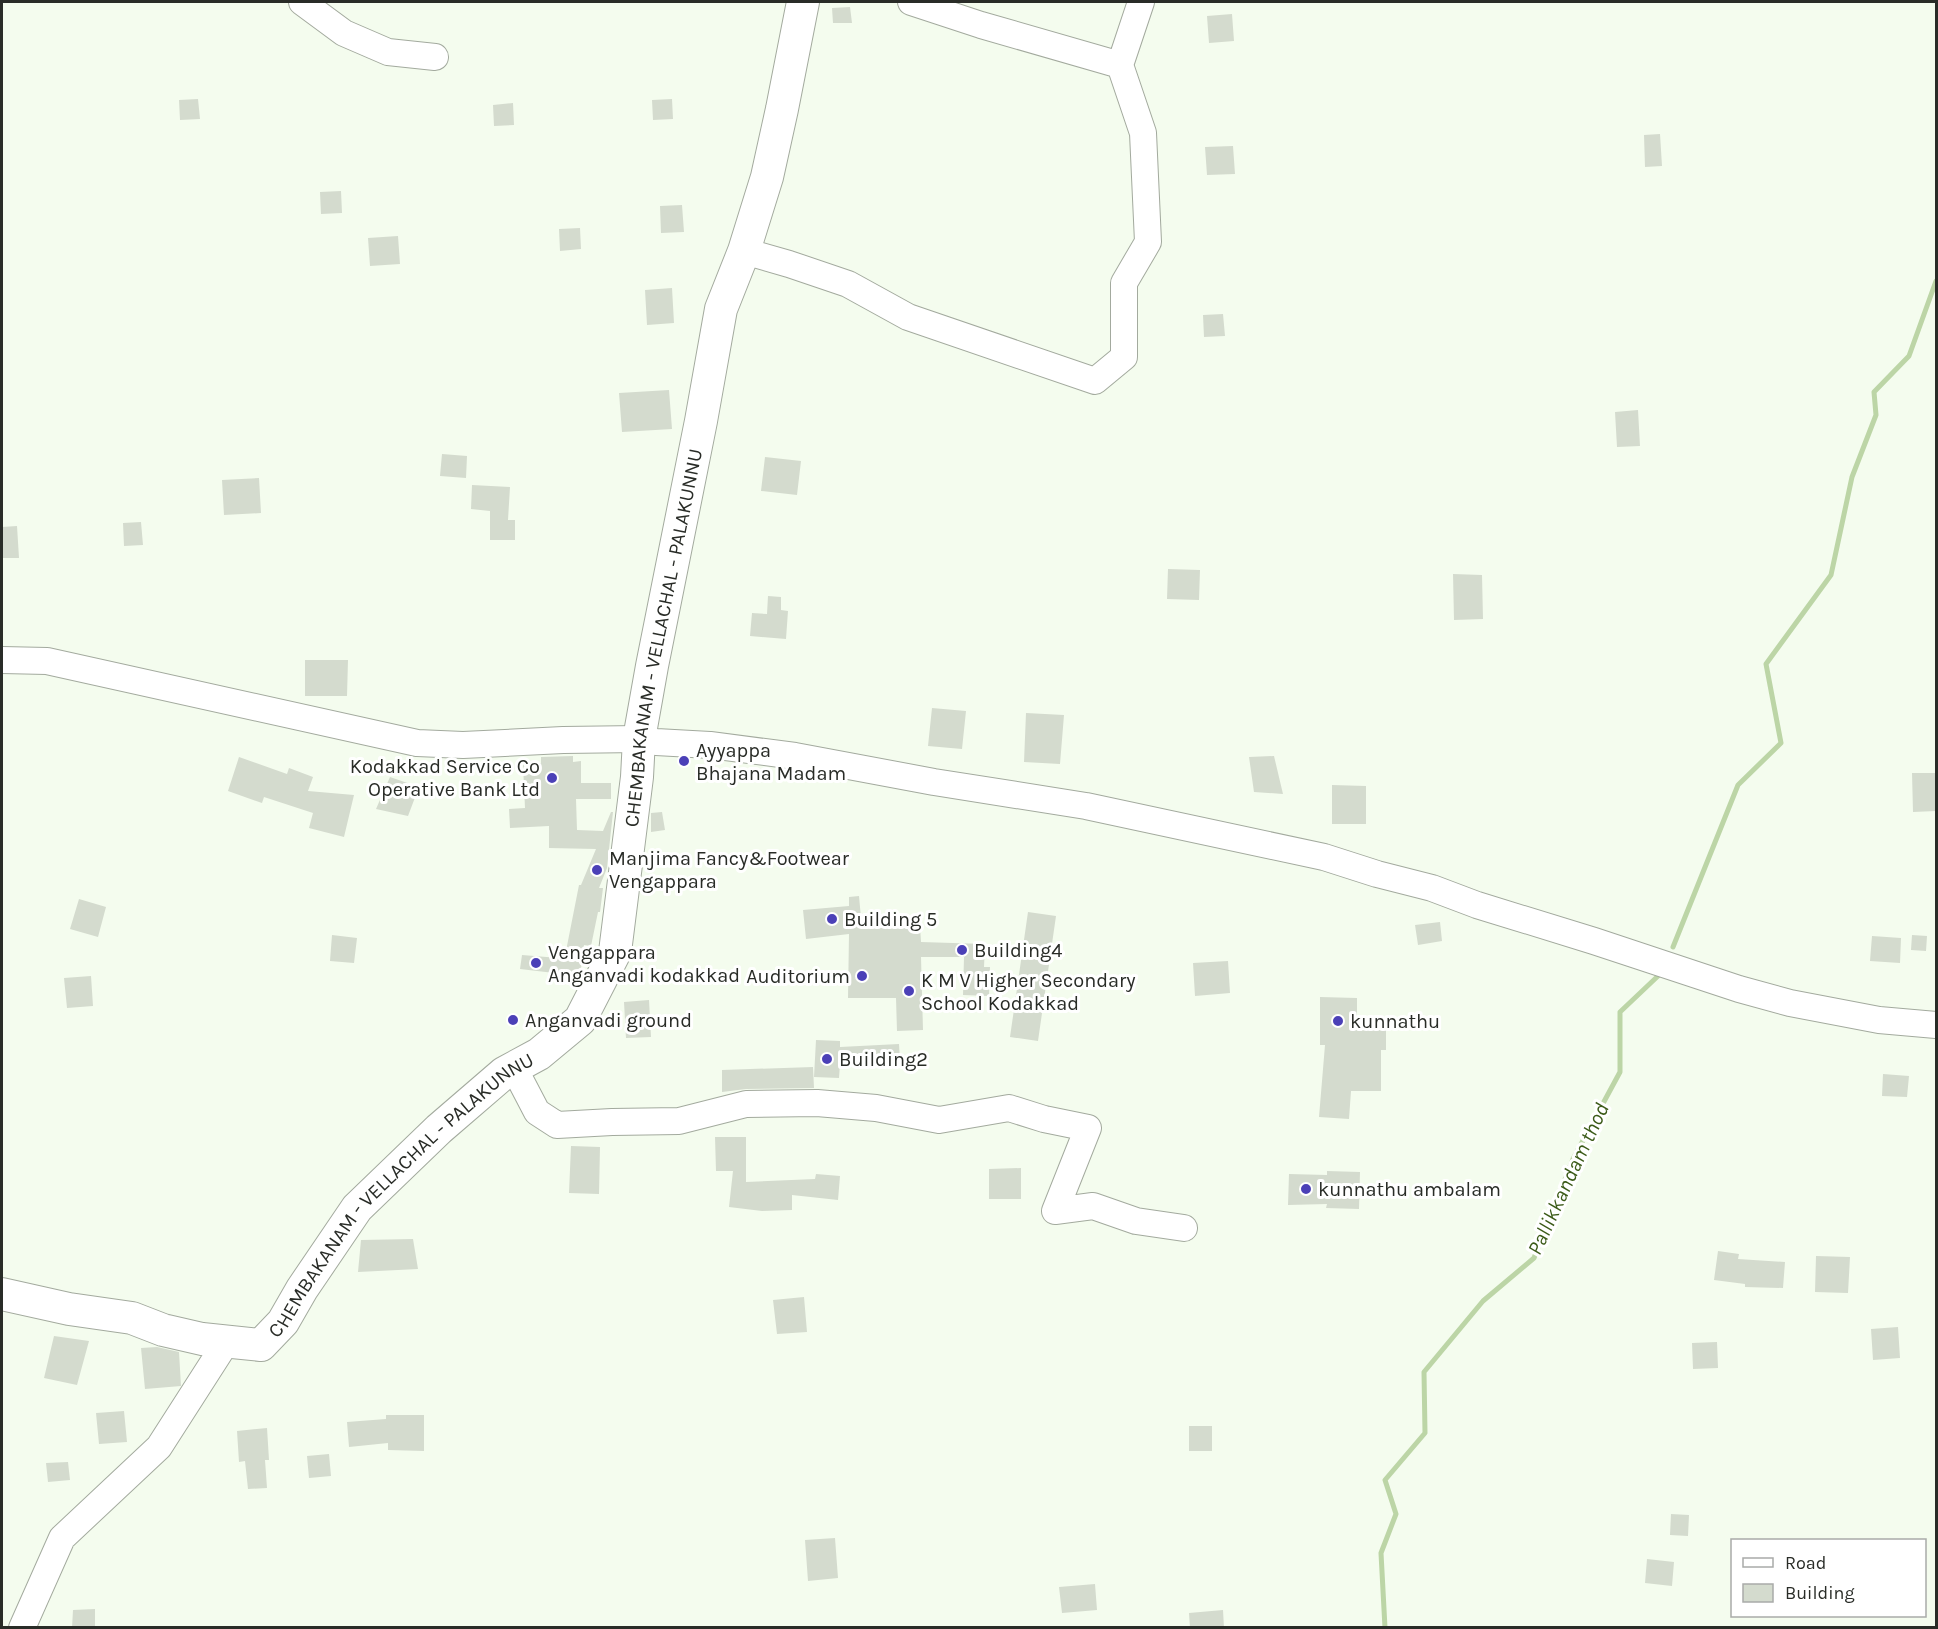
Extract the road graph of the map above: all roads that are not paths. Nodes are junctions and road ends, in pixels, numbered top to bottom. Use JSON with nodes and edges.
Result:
{"nodes":[{"id":1,"x":302,"y":2,"type":"edge"},
{"id":2,"x":802,"y":2,"type":"edge"},
{"id":3,"x":911,"y":2,"type":"edge"},
{"id":4,"x":1142,"y":2,"type":"edge"},
{"id":5,"x":435,"y":57,"type":"dead end"},
{"id":6,"x":1120,"y":65,"type":"junction"},
{"id":7,"x":744,"y":251,"type":"junction"},
{"id":8,"x":2,"y":660,"type":"edge"},
{"id":9,"x":639,"y":739,"type":"junction"},
{"id":10,"x":1936,"y":1025,"type":"edge"},
{"id":11,"x":514,"y":1068,"type":"junction"},
{"id":12,"x":1184,"y":1228,"type":"dead end"},
{"id":13,"x":2,"y":1294,"type":"edge"},
{"id":14,"x":227,"y":1341,"type":"junction"},
{"id":15,"x":22,"y":1628,"type":"edge"}],
"edges":[{"from":1,"to":5,"type":"street"},
{"from":2,"to":7,"type":"main road","name":"CHEMBAKANAM - VELLACHAL - PALAKUNNU"},
{"from":3,"to":6,"type":"street"},
{"from":4,"to":6,"type":"street"},
{"from":6,"to":7,"type":"street"},
{"from":7,"to":9,"type":"main road","name":"CHEMBAKANAM - VELLACHAL - PALAKUNNU"},
{"from":8,"to":9,"type":"street"},
{"from":9,"to":10,"type":"street"},
{"from":9,"to":11,"type":"main road","name":"CHEMBAKANAM - VELLACHAL - PALAKUNNU"},
{"from":11,"to":12,"type":"street"},
{"from":11,"to":14,"type":"main road","name":"CHEMBAKANAM - VELLACHAL - PALAKUNNU"},
{"from":13,"to":14,"type":"main road","name":"CHEMBAKANAM - VELLACHAL - PALAKUNNU"},
{"from":14,"to":15,"type":"street"}]}
